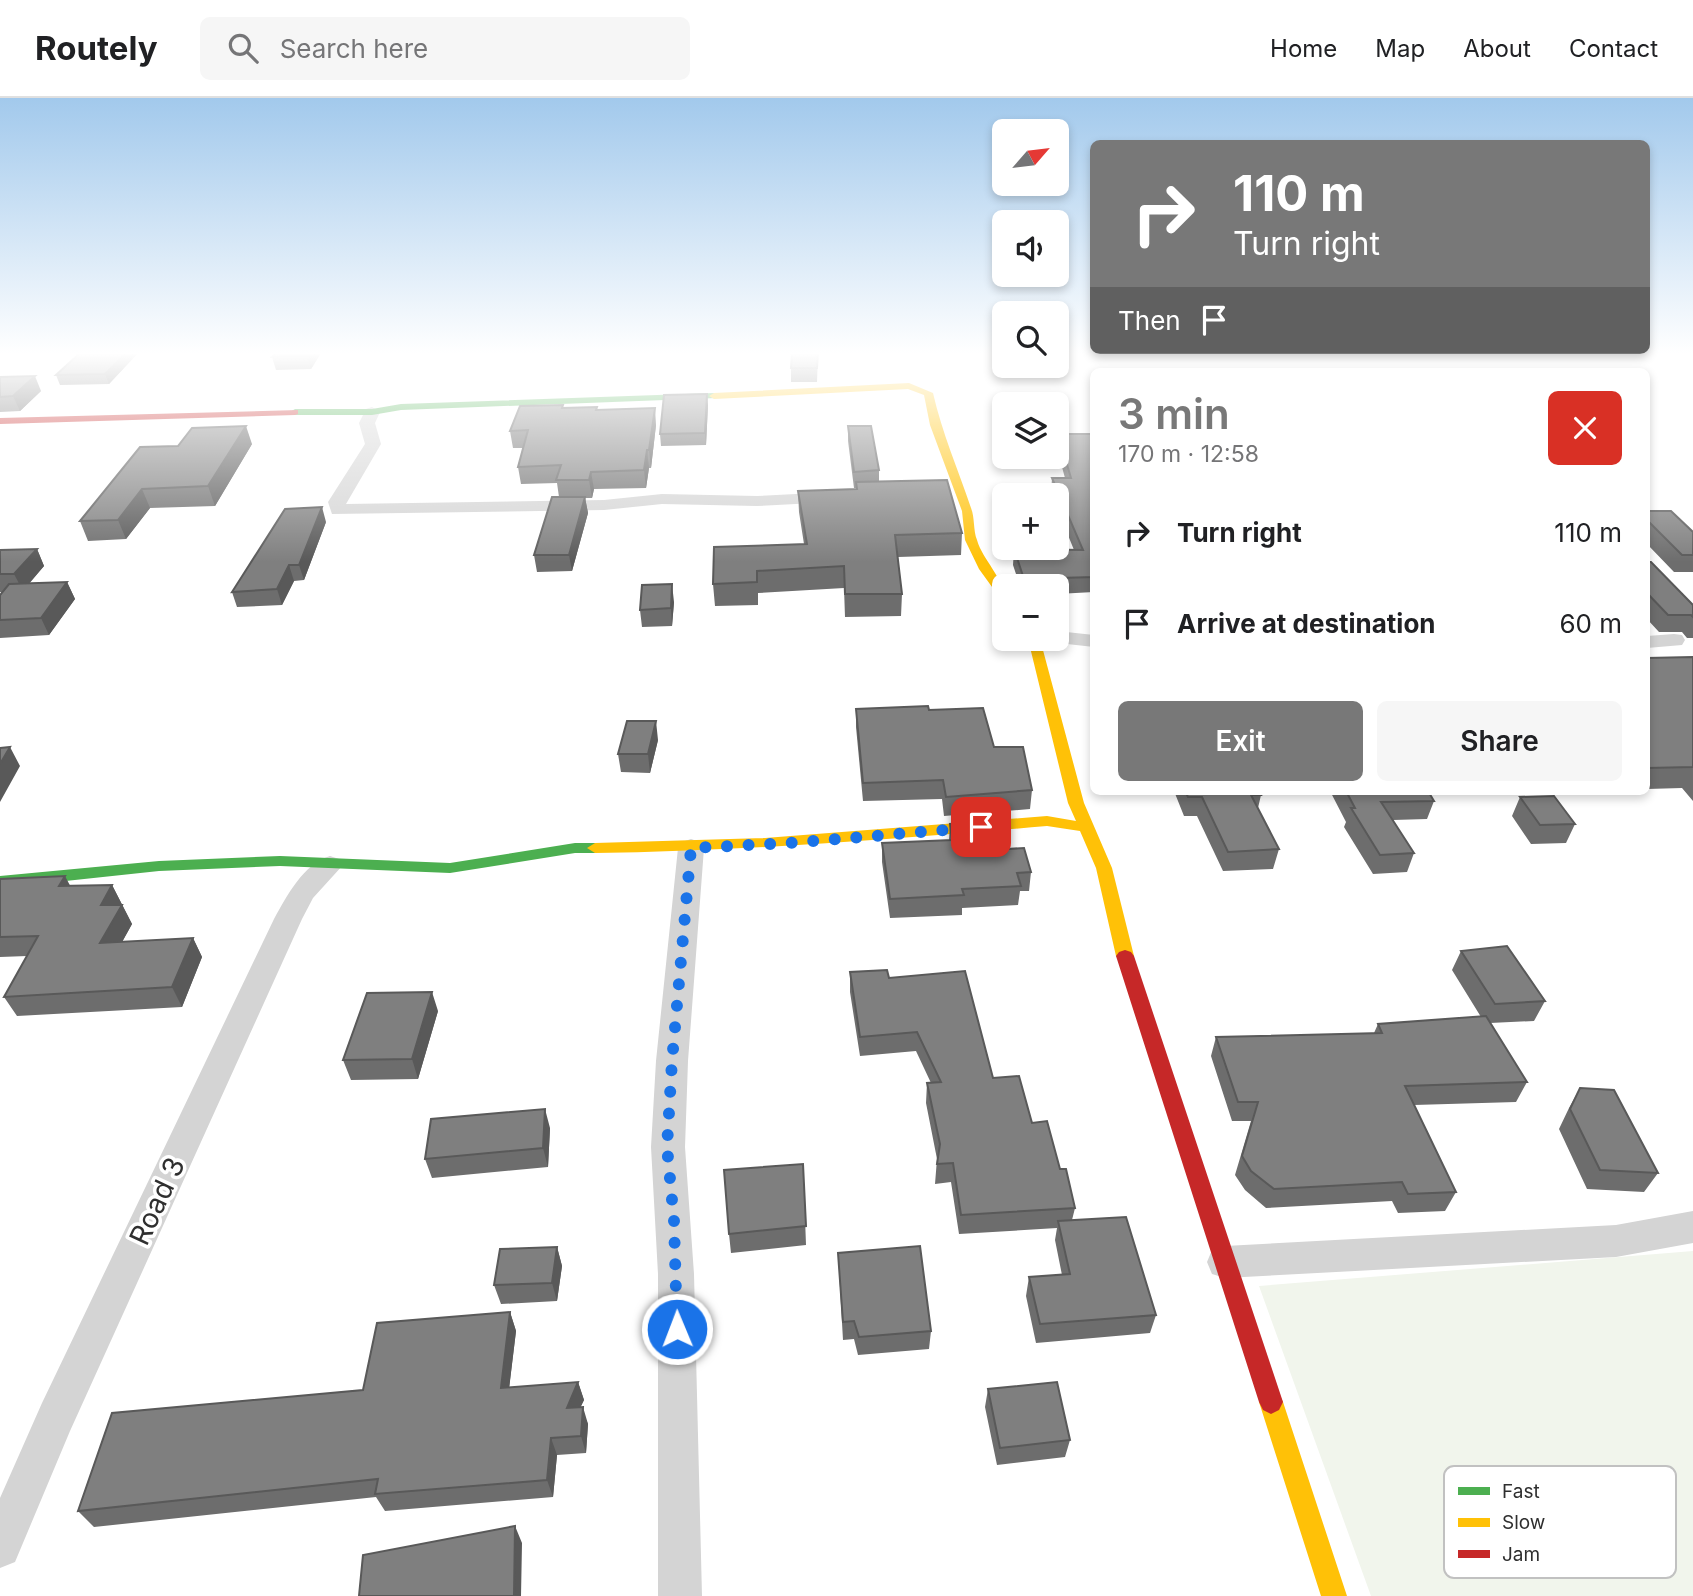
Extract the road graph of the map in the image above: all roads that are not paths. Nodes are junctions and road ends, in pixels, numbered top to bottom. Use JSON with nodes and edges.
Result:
{"nodes":[{"id":1,"x":367,"y":423,"type":"edge"},
{"id":2,"x":935,"y":423,"type":"edge"},
{"id":3,"x":858,"y":495,"type":"edge"},
{"id":4,"x":992,"y":579,"type":"edge"},
{"id":5,"x":1069,"y":638,"type":"edge"},
{"id":6,"x":1674,"y":640,"type":"dead end"},
{"id":7,"x":1090,"y":641,"type":"edge"},
{"id":8,"x":1650,"y":642,"type":"edge"},
{"id":9,"x":1037,"y":651,"type":"edge"},
{"id":10,"x":1081,"y":815,"type":"junction"},
{"id":11,"x":1046,"y":821,"type":"joint"},
{"id":12,"x":691,"y":848,"type":"junction"},
{"id":13,"x":330,"y":865,"type":"junction"},
{"id":14,"x":0,"y":882,"type":"edge"},
{"id":15,"x":1693,"y":1227,"type":"edge"},
{"id":16,"x":1225,"y":1262,"type":"junction"},
{"id":17,"x":0,"y":1547,"type":"edge"},
{"id":18,"x":680,"y":1596,"type":"edge"},
{"id":19,"x":1334,"y":1596,"type":"edge"}],
"edges":[{"from":1,"to":3,"type":"street"},
{"from":2,"to":4,"type":"street"},
{"from":5,"to":7,"type":"street"},
{"from":6,"to":8,"type":"street"},
{"from":9,"to":10,"type":"street"},
{"from":10,"to":11,"type":"street"},
{"from":10,"to":16,"type":"street"},
{"from":11,"to":12,"type":"street"},
{"from":12,"to":13,"type":"street"},
{"from":12,"to":18,"type":"street"},
{"from":13,"to":14,"type":"street"},
{"from":13,"to":17,"type":"street","name":"Road 3"},
{"from":15,"to":16,"type":"street"},
{"from":16,"to":19,"type":"street"}]}
